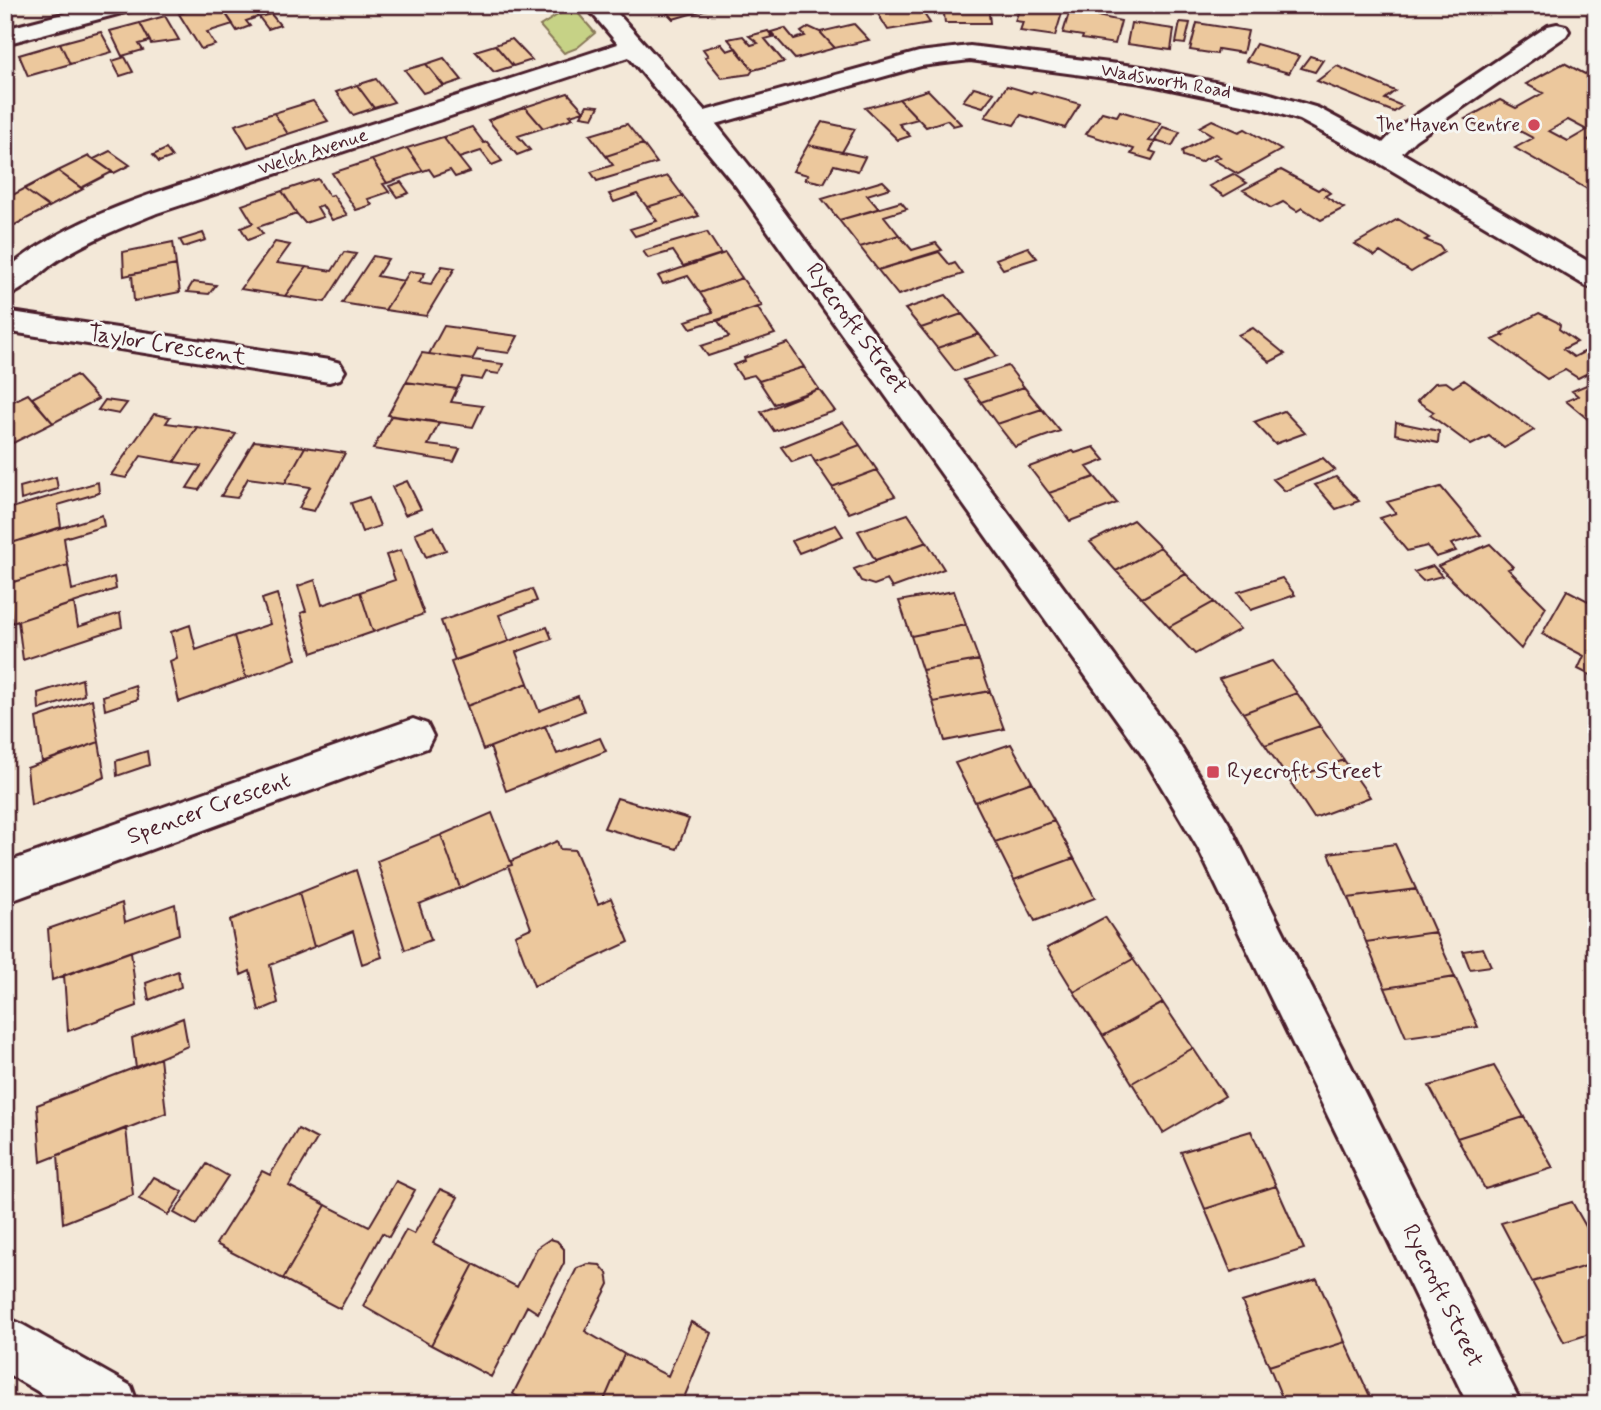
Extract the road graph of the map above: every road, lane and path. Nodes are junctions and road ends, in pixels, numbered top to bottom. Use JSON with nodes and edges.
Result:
{"nodes":[{"id":1,"x":125,"y":5,"type":"edge"},
{"id":2,"x":597,"y":5,"type":"edge"},
{"id":3,"x":96,"y":9,"type":"edge"},
{"id":4,"x":1557,"y":30,"type":"dead end"},
{"id":5,"x":5,"y":37,"type":"edge"},
{"id":6,"x":635,"y":47,"type":"junction"},
{"id":7,"x":699,"y":121,"type":"junction"},
{"id":8,"x":1385,"y":155,"type":"junction"},
{"id":9,"x":1596,"y":279,"type":"edge"},
{"id":10,"x":5,"y":288,"type":"edge"},
{"id":11,"x":5,"y":321,"type":"edge"},
{"id":12,"x":329,"y":371,"type":"dead end"},
{"id":13,"x":413,"y":736,"type":"dead end"},
{"id":14,"x":5,"y":883,"type":"edge"},
{"id":15,"x":5,"y":1343,"type":"edge"},
{"id":16,"x":112,"y":1405,"type":"edge"},
{"id":17,"x":1496,"y":1405,"type":"edge"}],
"edges":[{"from":1,"to":3,"type":"street"},
{"from":2,"to":6,"type":"street","name":"Ryecroft Street"},
{"from":3,"to":5,"type":"street"},
{"from":4,"to":8,"type":"street"},
{"from":6,"to":7,"type":"street","name":"Ryecroft Street"},
{"from":6,"to":10,"type":"street","name":"Welch Avenue"},
{"from":7,"to":8,"type":"street","name":"Wadsworth Road"},
{"from":7,"to":17,"type":"street","name":"Ryecroft Street"},
{"from":8,"to":9,"type":"street","name":"Wadsworth Road"},
{"from":11,"to":12,"type":"street","name":"Taylor Crescent"},
{"from":13,"to":14,"type":"street","name":"Spencer Crescent"},
{"from":15,"to":16,"type":"street"}]}
